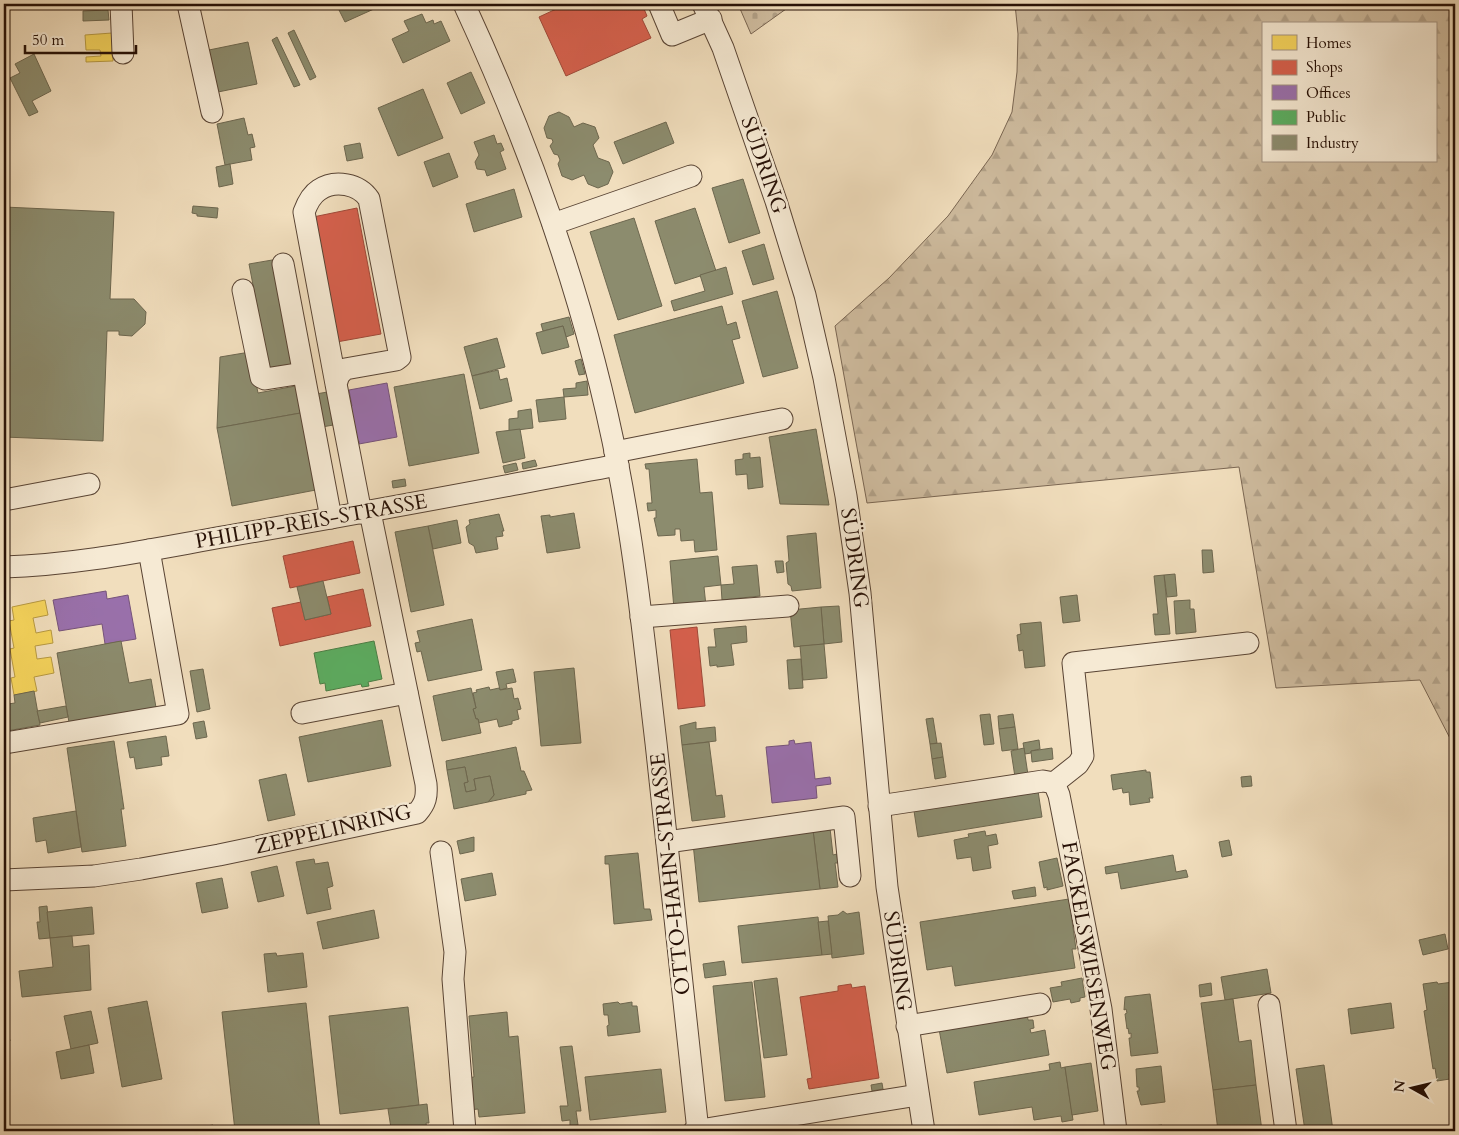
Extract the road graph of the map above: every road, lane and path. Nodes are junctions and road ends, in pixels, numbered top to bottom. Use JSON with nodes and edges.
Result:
{"nodes":[{"id":1,"x":121,"y":4,"type":"edge"},
{"id":2,"x":188,"y":4,"type":"edge"},
{"id":3,"x":464,"y":4,"type":"edge"},
{"id":4,"x":658,"y":4,"type":"edge"},
{"id":5,"x":707,"y":12,"type":"edge"},
{"id":6,"x":124,"y":53,"type":"dead end"},
{"id":7,"x":212,"y":112,"type":"dead end"},
{"id":8,"x":691,"y":176,"type":"dead end"},
{"id":9,"x":553,"y":224,"type":"junction"},
{"id":10,"x":283,"y":264,"type":"dead end"},
{"id":11,"x":243,"y":290,"type":"dead end"},
{"id":12,"x":303,"y":374,"type":"junction"},
{"id":13,"x":336,"y":384,"type":"junction"},
{"id":14,"x":782,"y":419,"type":"dead end"},
{"id":15,"x":616,"y":458,"type":"junction"},
{"id":16,"x":89,"y":484,"type":"dead end"},
{"id":17,"x":4,"y":500,"type":"edge"},
{"id":18,"x":366,"y":512,"type":"junction"},
{"id":19,"x":331,"y":518,"type":"junction"},
{"id":20,"x":149,"y":550,"type":"junction"},
{"id":21,"x":4,"y":567,"type":"edge"},
{"id":22,"x":788,"y":606,"type":"dead end"},
{"id":23,"x":641,"y":617,"type":"junction"},
{"id":24,"x":1248,"y":643,"type":"dead end"},
{"id":25,"x":407,"y":693,"type":"junction"},
{"id":26,"x":302,"y":713,"type":"dead end"},
{"id":27,"x":5,"y":743,"type":"dead end"},
{"id":28,"x":1054,"y":783,"type":"junction"},
{"id":29,"x":879,"y":806,"type":"junction"},
{"id":30,"x":667,"y":842,"type":"junction"},
{"id":31,"x":441,"y":852,"type":"dead end"},
{"id":32,"x":850,"y":876,"type":"dead end"},
{"id":33,"x":4,"y":880,"type":"edge"},
{"id":34,"x":1040,"y":1004,"type":"dead end"},
{"id":35,"x":1269,"y":1005,"type":"dead end"},
{"id":36,"x":907,"y":1026,"type":"junction"},
{"id":37,"x":918,"y":1095,"type":"junction"},
{"id":38,"x":790,"y":1124,"type":"edge"},
{"id":39,"x":464,"y":1131,"type":"edge"},
{"id":40,"x":694,"y":1131,"type":"edge"},
{"id":41,"x":698,"y":1131,"type":"edge"},
{"id":42,"x":924,"y":1131,"type":"edge"},
{"id":43,"x":1116,"y":1131,"type":"edge"},
{"id":44,"x":1286,"y":1131,"type":"edge"}],
"edges":[{"from":1,"to":6,"type":"street"},
{"from":2,"to":7,"type":"street"},
{"from":3,"to":9,"type":"street","name":"OTTO-HAHN-STRASSE"},
{"from":4,"to":5,"type":"street"},
{"from":5,"to":29,"type":"street","name":"SÜDRING"},
{"from":8,"to":9,"type":"street"},
{"from":9,"to":15,"type":"street","name":"OTTO-HAHN-STRASSE"},
{"from":10,"to":12,"type":"street"},
{"from":11,"to":12,"type":"street"},
{"from":12,"to":19,"type":"street"},
{"from":13,"to":13,"type":"street","name":"ZEPPELINRING"},
{"from":13,"to":18,"type":"street","name":"ZEPPELINRING"},
{"from":14,"to":15,"type":"street"},
{"from":15,"to":18,"type":"street","name":"PHILIPP-REIS-STRASSE"},
{"from":15,"to":23,"type":"street","name":"OTTO-HAHN-STRASSE"},
{"from":16,"to":17,"type":"street"},
{"from":18,"to":19,"type":"street","name":"PHILIPP-REIS-STRASSE"},
{"from":18,"to":25,"type":"street","name":"ZEPPELINRING"},
{"from":19,"to":20,"type":"street","name":"PHILIPP-REIS-STRASSE"},
{"from":20,"to":21,"type":"street","name":"PHILIPP-REIS-STRASSE"},
{"from":20,"to":27,"type":"street"},
{"from":22,"to":23,"type":"street"},
{"from":23,"to":30,"type":"street","name":"OTTO-HAHN-STRASSE"},
{"from":24,"to":28,"type":"street"},
{"from":25,"to":26,"type":"street"},
{"from":25,"to":33,"type":"street","name":"ZEPPELINRING"},
{"from":28,"to":29,"type":"street"},
{"from":28,"to":43,"type":"street","name":"FACKELSWIESENWEG"},
{"from":29,"to":36,"type":"street","name":"SÜDRING"},
{"from":30,"to":32,"type":"street"},
{"from":30,"to":41,"type":"street","name":"OTTO-HAHN-STRASSE"},
{"from":31,"to":39,"type":"street"},
{"from":34,"to":36,"type":"street"},
{"from":35,"to":44,"type":"street"},
{"from":36,"to":37,"type":"street","name":"SÜDRING"},
{"from":37,"to":38,"type":"street"},
{"from":37,"to":42,"type":"street","name":"SÜDRING"},
{"from":38,"to":41,"type":"street"},
{"from":40,"to":41,"type":"street"}]}
